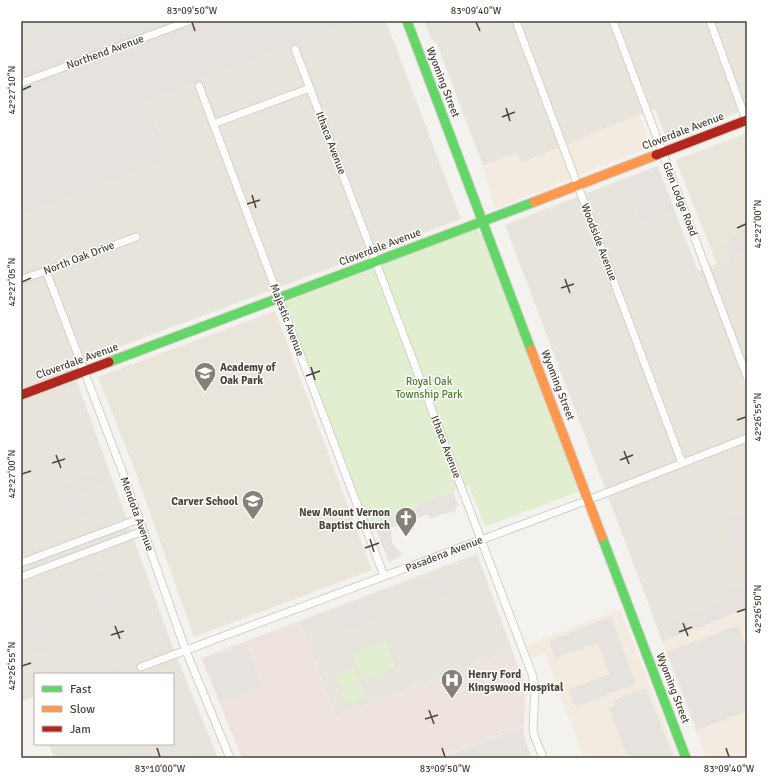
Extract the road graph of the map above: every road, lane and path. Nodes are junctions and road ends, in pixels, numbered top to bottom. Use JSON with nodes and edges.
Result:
{"nodes":[{"id":1,"x":189,"y":21,"type":"edge"},
{"id":2,"x":407,"y":21,"type":"edge"},
{"id":3,"x":516,"y":21,"type":"edge"},
{"id":4,"x":613,"y":21,"type":"edge"},
{"id":5,"x":710,"y":21,"type":"edge"},
{"id":6,"x":296,"y":49,"type":"dead end"},
{"id":7,"x":21,"y":83,"type":"edge"},
{"id":8,"x":199,"y":86,"type":"dead end"},
{"id":9,"x":310,"y":88,"type":"junction"},
{"id":10,"x":747,"y":120,"type":"edge"},
{"id":11,"x":213,"y":124,"type":"junction"},
{"id":12,"x":662,"y":152,"type":"junction"},
{"id":13,"x":577,"y":185,"type":"junction"},
{"id":14,"x":483,"y":221,"type":"junction"},
{"id":15,"x":136,"y":237,"type":"dead end"},
{"id":16,"x":376,"y":261,"type":"junction"},
{"id":17,"x":46,"y":271,"type":"junction"},
{"id":18,"x":21,"y":280,"type":"edge"},
{"id":19,"x":279,"y":298,"type":"junction"},
{"id":20,"x":84,"y":371,"type":"junction"},
{"id":21,"x":747,"y":376,"type":"edge"},
{"id":22,"x":21,"y":395,"type":"edge"},
{"id":23,"x":747,"y":438,"type":"edge"},
{"id":24,"x":682,"y":463,"type":"junction"},
{"id":25,"x":588,"y":500,"type":"junction"},
{"id":26,"x":139,"y":519,"type":"junction"},
{"id":27,"x":143,"y":531,"type":"junction"},
{"id":28,"x":481,"y":540,"type":"junction"},
{"id":29,"x":49,"y":553,"type":"junction"},
{"id":30,"x":21,"y":563,"type":"edge"},
{"id":31,"x":53,"y":564,"type":"junction"},
{"id":32,"x":384,"y":576,"type":"junction"},
{"id":33,"x":21,"y":577,"type":"edge"},
{"id":34,"x":186,"y":651,"type":"junction"},
{"id":35,"x":141,"y":667,"type":"dead end"},
{"id":36,"x":230,"y":758,"type":"edge"},
{"id":37,"x":543,"y":758,"type":"edge"},
{"id":38,"x":686,"y":758,"type":"edge"}],
"edges":[{"from":1,"to":7,"type":"street","name":"Northend Avenue"},
{"from":2,"to":14,"type":"street","name":"Wyoming Street"},
{"from":3,"to":13,"type":"street","name":"Woodside Avenue"},
{"from":4,"to":12,"type":"street","name":"Glen Lodge Road"},
{"from":5,"to":10,"type":"street"},
{"from":6,"to":9,"type":"street","name":"Ithaca Avenue"},
{"from":8,"to":11,"type":"street","name":"Majestic Avenue"},
{"from":9,"to":11,"type":"street"},
{"from":9,"to":16,"type":"street","name":"Ithaca Avenue"},
{"from":10,"to":12,"type":"street","name":"Cloverdale Avenue"},
{"from":11,"to":19,"type":"street","name":"Majestic Avenue"},
{"from":12,"to":13,"type":"street","name":"Cloverdale Avenue"},
{"from":12,"to":21,"type":"street","name":"Glen Lodge Road"},
{"from":13,"to":14,"type":"street","name":"Cloverdale Avenue"},
{"from":13,"to":24,"type":"street","name":"Woodside Avenue"},
{"from":14,"to":16,"type":"street","name":"Cloverdale Avenue"},
{"from":14,"to":25,"type":"street","name":"Wyoming Street"},
{"from":15,"to":17,"type":"street","name":"North Oak Drive"},
{"from":16,"to":19,"type":"street","name":"Cloverdale Avenue"},
{"from":16,"to":28,"type":"street","name":"Ithaca Avenue"},
{"from":17,"to":18,"type":"street","name":"North Oak Drive"},
{"from":17,"to":20,"type":"street","name":"Mendota Avenue"},
{"from":19,"to":20,"type":"street","name":"Cloverdale Avenue"},
{"from":19,"to":32,"type":"street","name":"Majestic Avenue"},
{"from":20,"to":22,"type":"street","name":"Cloverdale Avenue"},
{"from":20,"to":26,"type":"street","name":"Mendota Avenue"},
{"from":23,"to":24,"type":"street","name":"Pasadena Avenue"},
{"from":24,"to":25,"type":"street","name":"Pasadena Avenue"},
{"from":25,"to":28,"type":"street","name":"Pasadena Avenue"},
{"from":25,"to":38,"type":"street","name":"Wyoming Street"},
{"from":26,"to":27,"type":"street","name":"Mendota Avenue"},
{"from":26,"to":29,"type":"street"},
{"from":27,"to":31,"type":"street"},
{"from":27,"to":34,"type":"street","name":"Mendota Avenue"},
{"from":28,"to":32,"type":"street","name":"Pasadena Avenue"},
{"from":28,"to":37,"type":"street","name":"Ithaca Avenue"},
{"from":29,"to":30,"type":"street"},
{"from":29,"to":31,"type":"street"},
{"from":31,"to":33,"type":"street"},
{"from":32,"to":34,"type":"street","name":"Pasadena Avenue"},
{"from":34,"to":35,"type":"street","name":"Pasadena Avenue"},
{"from":34,"to":36,"type":"street","name":"Mendota Avenue"}]}
